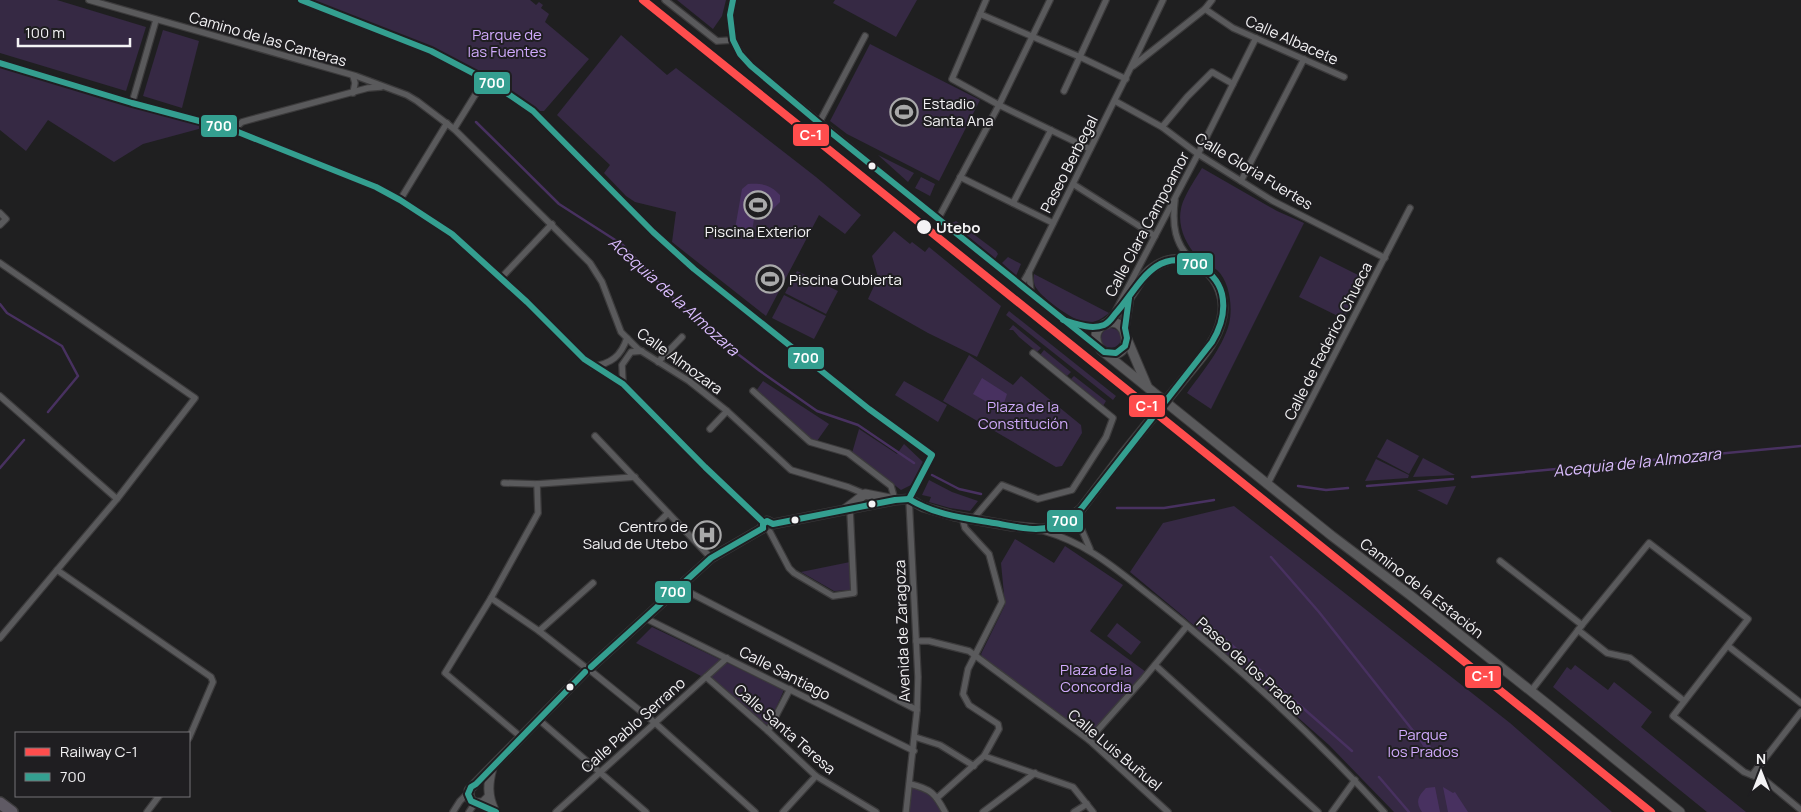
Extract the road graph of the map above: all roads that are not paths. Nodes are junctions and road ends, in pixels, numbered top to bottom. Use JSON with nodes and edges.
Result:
{"nodes":[{"id":1,"x":89,"y":0,"type":"edge"},
{"id":2,"x":301,"y":0,"type":"edge"},
{"id":3,"x":665,"y":0,"type":"edge"},
{"id":4,"x":733,"y":0,"type":"edge"},
{"id":5,"x":986,"y":0,"type":"edge"},
{"id":6,"x":1050,"y":0,"type":"edge"},
{"id":7,"x":1106,"y":0,"type":"edge"},
{"id":8,"x":1163,"y":0,"type":"edge"},
{"id":9,"x":1212,"y":0,"type":"edge"},
{"id":10,"x":1205,"y":9,"type":"junction"},
{"id":11,"x":980,"y":14,"type":"junction"},
{"id":12,"x":156,"y":20,"type":"junction"},
{"id":13,"x":865,"y":36,"type":"dead end"},
{"id":14,"x":1032,"y":37,"type":"junction"},
{"id":15,"x":1256,"y":38,"type":"junction"},
{"id":16,"x":733,"y":40,"type":"junction"},
{"id":17,"x":1080,"y":57,"type":"junction"},
{"id":18,"x":1304,"y":59,"type":"junction"},
{"id":19,"x":0,"y":63,"type":"edge"},
{"id":20,"x":1132,"y":67,"type":"junction"},
{"id":21,"x":353,"y":76,"type":"junction"},
{"id":22,"x":1344,"y":77,"type":"dead end"},
{"id":23,"x":361,"y":78,"type":"junction"},
{"id":24,"x":484,"y":79,"type":"junction"},
{"id":25,"x":1126,"y":79,"type":"junction"},
{"id":26,"x":1233,"y":84,"type":"junction"},
{"id":27,"x":386,"y":87,"type":"junction"},
{"id":28,"x":361,"y":90,"type":"junction"},
{"id":29,"x":1064,"y":91,"type":"dead end"},
{"id":30,"x":353,"y":92,"type":"junction"},
{"id":31,"x":1115,"y":101,"type":"junction"},
{"id":32,"x":132,"y":103,"type":"junction"},
{"id":33,"x":999,"y":105,"type":"junction"},
{"id":34,"x":819,"y":123,"type":"junction"},
{"id":35,"x":447,"y":124,"type":"junction"},
{"id":36,"x":1162,"y":127,"type":"junction"},
{"id":37,"x":454,"y":129,"type":"junction"},
{"id":38,"x":233,"y":130,"type":"junction"},
{"id":39,"x":1052,"y":130,"type":"junction"},
{"id":40,"x":1090,"y":149,"type":"junction"},
{"id":41,"x":1198,"y":154,"type":"junction"},
{"id":42,"x":960,"y":177,"type":"junction"},
{"id":43,"x":1241,"y":181,"type":"junction"},
{"id":44,"x":1073,"y":184,"type":"junction"},
{"id":45,"x":1176,"y":196,"type":"junction"},
{"id":46,"x":400,"y":200,"type":"junction"},
{"id":47,"x":1013,"y":203,"type":"junction"},
{"id":48,"x":1410,"y":208,"type":"dead end"},
{"id":49,"x":0,"y":213,"type":"edge"},
{"id":50,"x":938,"y":219,"type":"junction"},
{"id":51,"x":1052,"y":223,"type":"junction"},
{"id":52,"x":552,"y":224,"type":"junction"},
{"id":53,"x":0,"y":225,"type":"edge"},
{"id":54,"x":1155,"y":236,"type":"junction"},
{"id":55,"x":1384,"y":258,"type":"junction"},
{"id":56,"x":0,"y":264,"type":"edge"},
{"id":57,"x":1198,"y":264,"type":"junction"},
{"id":58,"x":1029,"y":272,"type":"junction"},
{"id":59,"x":501,"y":278,"type":"junction"},
{"id":60,"x":1021,"y":286,"type":"junction"},
{"id":61,"x":1031,"y":294,"type":"junction"},
{"id":62,"x":1129,"y":298,"type":"junction"},
{"id":63,"x":1114,"y":314,"type":"junction"},
{"id":64,"x":1064,"y":320,"type":"junction"},
{"id":65,"x":1104,"y":325,"type":"junction"},
{"id":66,"x":1124,"y":330,"type":"junction"},
{"id":67,"x":682,"y":337,"type":"dead end"},
{"id":68,"x":627,"y":338,"type":"junction"},
{"id":69,"x":1127,"y":339,"type":"junction"},
{"id":70,"x":1101,"y":350,"type":"junction"},
{"id":71,"x":642,"y":352,"type":"junction"},
{"id":72,"x":1033,"y":353,"type":"dead end"},
{"id":73,"x":658,"y":362,"type":"junction"},
{"id":74,"x":593,"y":366,"type":"junction"},
{"id":75,"x":623,"y":384,"type":"junction"},
{"id":76,"x":1146,"y":386,"type":"junction"},
{"id":77,"x":753,"y":391,"type":"dead end"},
{"id":78,"x":0,"y":396,"type":"edge"},
{"id":79,"x":727,"y":410,"type":"junction"},
{"id":80,"x":710,"y":428,"type":"dead end"},
{"id":81,"x":595,"y":436,"type":"dead end"},
{"id":82,"x":635,"y":477,"type":"junction"},
{"id":83,"x":504,"y":483,"type":"dead end"},
{"id":84,"x":537,"y":484,"type":"junction"},
{"id":85,"x":1267,"y":485,"type":"junction"},
{"id":86,"x":867,"y":495,"type":"junction"},
{"id":87,"x":117,"y":499,"type":"junction"},
{"id":88,"x":909,"y":499,"type":"junction"},
{"id":89,"x":895,"y":500,"type":"junction"},
{"id":90,"x":869,"y":505,"type":"junction"},
{"id":91,"x":1081,"y":509,"type":"junction"},
{"id":92,"x":847,"y":510,"type":"junction"},
{"id":93,"x":668,"y":513,"type":"junction"},
{"id":94,"x":962,"y":517,"type":"junction"},
{"id":95,"x":973,"y":519,"type":"junction"},
{"id":96,"x":658,"y":524,"type":"dead end"},
{"id":97,"x":768,"y":527,"type":"junction"},
{"id":98,"x":1040,"y":529,"type":"junction"},
{"id":99,"x":1090,"y":549,"type":"junction"},
{"id":100,"x":711,"y":558,"type":"junction"},
{"id":101,"x":1500,"y":561,"type":"dead end"},
{"id":102,"x":57,"y":570,"type":"junction"},
{"id":103,"x":593,"y":583,"type":"dead end"},
{"id":104,"x":679,"y":588,"type":"junction"},
{"id":105,"x":491,"y":598,"type":"junction"},
{"id":106,"x":645,"y":618,"type":"junction"},
{"id":107,"x":1187,"y":626,"type":"junction"},
{"id":108,"x":1580,"y":627,"type":"junction"},
{"id":109,"x":539,"y":631,"type":"junction"},
{"id":110,"x":0,"y":638,"type":"edge"},
{"id":111,"x":916,"y":641,"type":"junction"},
{"id":112,"x":1728,"y":646,"type":"junction"},
{"id":113,"x":975,"y":656,"type":"junction"},
{"id":114,"x":727,"y":658,"type":"junction"},
{"id":115,"x":1155,"y":664,"type":"junction"},
{"id":116,"x":588,"y":669,"type":"junction"},
{"id":117,"x":706,"y":677,"type":"junction"},
{"id":118,"x":790,"y":689,"type":"junction"},
{"id":119,"x":1530,"y":691,"type":"junction"},
{"id":120,"x":1684,"y":701,"type":"junction"},
{"id":121,"x":1801,"y":703,"type":"edge"},
{"id":122,"x":917,"y":710,"type":"junction"},
{"id":123,"x":1801,"y":712,"type":"edge"},
{"id":124,"x":538,"y":719,"type":"junction"},
{"id":125,"x":654,"y":722,"type":"junction"},
{"id":126,"x":768,"y":731,"type":"junction"},
{"id":127,"x":190,"y":736,"type":"edge"},
{"id":128,"x":521,"y":737,"type":"junction"},
{"id":129,"x":915,"y":737,"type":"junction"},
{"id":130,"x":1089,"y":740,"type":"junction"},
{"id":131,"x":914,"y":751,"type":"junction"},
{"id":132,"x":984,"y":756,"type":"junction"},
{"id":133,"x":493,"y":765,"type":"junction"},
{"id":134,"x":974,"y":766,"type":"junction"},
{"id":135,"x":600,"y":771,"type":"junction"},
{"id":136,"x":1034,"y":774,"type":"junction"},
{"id":137,"x":1752,"y":775,"type":"junction"},
{"id":138,"x":816,"y":776,"type":"junction"},
{"id":139,"x":1355,"y":780,"type":"junction"},
{"id":140,"x":476,"y":784,"type":"junction"},
{"id":141,"x":910,"y":784,"type":"junction"},
{"id":142,"x":469,"y":792,"type":"junction"},
{"id":143,"x":488,"y":793,"type":"junction"},
{"id":144,"x":158,"y":797,"type":"edge"},
{"id":145,"x":937,"y":798,"type":"junction"},
{"id":146,"x":0,"y":803,"type":"edge"},
{"id":147,"x":477,"y":804,"type":"junction"},
{"id":148,"x":1086,"y":804,"type":"junction"},
{"id":149,"x":1801,"y":810,"type":"edge"},
{"id":150,"x":495,"y":811,"type":"edge"},
{"id":151,"x":12,"y":812,"type":"edge"},
{"id":152,"x":147,"y":812,"type":"edge"},
{"id":153,"x":453,"y":812,"type":"edge"},
{"id":154,"x":469,"y":812,"type":"edge"},
{"id":155,"x":556,"y":812,"type":"edge"},
{"id":156,"x":646,"y":812,"type":"edge"},
{"id":157,"x":755,"y":812,"type":"edge"},
{"id":158,"x":783,"y":812,"type":"edge"},
{"id":159,"x":876,"y":812,"type":"edge"},
{"id":160,"x":906,"y":812,"type":"edge"},
{"id":161,"x":945,"y":812,"type":"edge"},
{"id":162,"x":983,"y":812,"type":"edge"},
{"id":163,"x":1074,"y":812,"type":"edge"},
{"id":164,"x":1093,"y":812,"type":"edge"},
{"id":165,"x":1168,"y":812,"type":"edge"},
{"id":166,"x":1318,"y":812,"type":"edge"},
{"id":167,"x":1332,"y":812,"type":"edge"},
{"id":168,"x":1384,"y":812,"type":"edge"},
{"id":169,"x":1680,"y":812,"type":"edge"}],
"edges":[{"from":1,"to":12,"type":"street","name":"Camino de las Canteras"},
{"from":2,"to":24,"type":"street"},
{"from":3,"to":16,"type":"street"},
{"from":4,"to":16,"type":"street"},
{"from":5,"to":11,"type":"street"},
{"from":6,"to":14,"type":"street"},
{"from":7,"to":17,"type":"street"},
{"from":8,"to":20,"type":"street","name":"Paseo Berbegal"},
{"from":9,"to":10,"type":"street"},
{"from":10,"to":15,"type":"street","name":"Calle Albacete"},
{"from":10,"to":20,"type":"street"},
{"from":11,"to":14,"type":"street"},
{"from":11,"to":33,"type":"street"},
{"from":12,"to":21,"type":"street","name":"Camino de las Canteras"},
{"from":12,"to":32,"type":"street"},
{"from":13,"to":34,"type":"street"},
{"from":14,"to":17,"type":"street"},
{"from":14,"to":33,"type":"street"},
{"from":15,"to":18,"type":"street","name":"Calle Albacete"},
{"from":15,"to":26,"type":"street","name":"Calle Clara Campoamor"},
{"from":16,"to":34,"type":"street"},
{"from":17,"to":25,"type":"street"},
{"from":17,"to":29,"type":"street"},
{"from":18,"to":22,"type":"street","name":"Calle Albacete"},
{"from":18,"to":43,"type":"street"},
{"from":19,"to":32,"type":"street"},
{"from":20,"to":25,"type":"street","name":"Paseo Berbegal"},
{"from":21,"to":23,"type":"street","name":"Camino de las Canteras"},
{"from":21,"to":30,"type":"street","name":"Camino de las Canteras"},
{"from":23,"to":27,"type":"street","name":"Camino de las Canteras"},
{"from":23,"to":28,"type":"street","name":"Camino de las Canteras"},
{"from":24,"to":37,"type":"street"},
{"from":24,"to":88,"type":"street"},
{"from":25,"to":31,"type":"street","name":"Paseo Berbegal"},
{"from":26,"to":36,"type":"street"},
{"from":26,"to":41,"type":"street","name":"Calle Clara Campoamor"},
{"from":27,"to":28,"type":"street"},
{"from":27,"to":35,"type":"street","name":"Calle Almozara"},
{"from":28,"to":30,"type":"street"},
{"from":30,"to":38,"type":"street"},
{"from":31,"to":36,"type":"street","name":"Calle Gloria Fuertes"},
{"from":31,"to":40,"type":"street","name":"Paseo Berbegal"},
{"from":32,"to":38,"type":"street"},
{"from":33,"to":39,"type":"street"},
{"from":33,"to":42,"type":"street"},
{"from":34,"to":50,"type":"street"},
{"from":35,"to":37,"type":"street","name":"Calle Almozara"},
{"from":35,"to":46,"type":"street"},
{"from":36,"to":41,"type":"street","name":"Calle Gloria Fuertes"},
{"from":37,"to":52,"type":"street","name":"Calle Almozara"},
{"from":38,"to":46,"type":"street"},
{"from":39,"to":40,"type":"street"},
{"from":39,"to":47,"type":"street"},
{"from":40,"to":44,"type":"street","name":"Paseo Berbegal"},
{"from":41,"to":43,"type":"street","name":"Calle Gloria Fuertes"},
{"from":41,"to":45,"type":"street","name":"Calle Clara Campoamor"},
{"from":42,"to":47,"type":"street"},
{"from":42,"to":50,"type":"street"},
{"from":43,"to":55,"type":"street","name":"Calle Gloria Fuertes"},
{"from":44,"to":51,"type":"street","name":"Paseo Berbegal"},
{"from":44,"to":54,"type":"street"},
{"from":45,"to":54,"type":"street","name":"Calle Clara Campoamor"},
{"from":45,"to":57,"type":"street"},
{"from":46,"to":59,"type":"street"},
{"from":47,"to":51,"type":"street"},
{"from":48,"to":55,"type":"street","name":"Calle de Federico Chueca"},
{"from":49,"to":53,"type":"street"},
{"from":50,"to":60,"type":"street"},
{"from":51,"to":58,"type":"street","name":"Paseo Berbegal"},
{"from":52,"to":59,"type":"street"},
{"from":52,"to":68,"type":"street","name":"Calle Almozara"},
{"from":54,"to":63,"type":"street","name":"Calle Clara Campoamor"},
{"from":55,"to":85,"type":"street","name":"Calle de Federico Chueca"},
{"from":56,"to":87,"type":"street"},
{"from":57,"to":62,"type":"street"},
{"from":57,"to":91,"type":"street","bridge":true},
{"from":58,"to":60,"type":"street","name":"Paseo Berbegal"},
{"from":58,"to":61,"type":"street"},
{"from":59,"to":74,"type":"street"},
{"from":60,"to":61,"type":"street"},
{"from":61,"to":64,"type":"street"},
{"from":62,"to":63,"type":"street"},
{"from":62,"to":66,"type":"street"},
{"from":63,"to":65,"type":"street"},
{"from":64,"to":65,"type":"street"},
{"from":64,"to":70,"type":"street"},
{"from":65,"to":66,"type":"street"},
{"from":65,"to":70,"type":"street"},
{"from":66,"to":69,"type":"street"},
{"from":67,"to":73,"type":"street"},
{"from":68,"to":71,"type":"street","name":"Calle Almozara"},
{"from":68,"to":74,"type":"street"},
{"from":69,"to":70,"type":"street"},
{"from":69,"to":76,"type":"street","name":"Camino de la Estación"},
{"from":70,"to":76,"type":"street","name":"Camino de la Estación"},
{"from":71,"to":73,"type":"street","name":"Calle Almozara"},
{"from":71,"to":75,"type":"street"},
{"from":72,"to":95,"type":"street"},
{"from":73,"to":79,"type":"street","name":"Calle Almozara"},
{"from":74,"to":75,"type":"street"},
{"from":75,"to":97,"type":"street"},
{"from":76,"to":85,"type":"street","name":"Camino de la Estación"},
{"from":77,"to":89,"type":"street"},
{"from":78,"to":87,"type":"street"},
{"from":79,"to":80,"type":"street"},
{"from":79,"to":86,"type":"street","name":"Calle Almozara"},
{"from":81,"to":82,"type":"street"},
{"from":82,"to":84,"type":"street"},
{"from":82,"to":93,"type":"street"},
{"from":83,"to":84,"type":"street"},
{"from":84,"to":105,"type":"street"},
{"from":85,"to":119,"type":"street","name":"Camino de la Estación"},
{"from":86,"to":89,"type":"street"},
{"from":86,"to":90,"type":"street"},
{"from":86,"to":92,"type":"street"},
{"from":87,"to":102,"type":"street"},
{"from":88,"to":89,"type":"street"},
{"from":88,"to":94,"type":"street"},
{"from":88,"to":111,"type":"street","name":"Avenida de Zaragoza"},
{"from":89,"to":90,"type":"street"},
{"from":90,"to":92,"type":"street"},
{"from":91,"to":98,"type":"street"},
{"from":91,"to":99,"type":"street"},
{"from":92,"to":97,"type":"street"},
{"from":92,"to":97,"type":"street"},
{"from":93,"to":96,"type":"street"},
{"from":93,"to":100,"type":"street"},
{"from":94,"to":95,"type":"street"},
{"from":94,"to":113,"type":"street"},
{"from":95,"to":98,"type":"street"},
{"from":97,"to":100,"type":"street"},
{"from":98,"to":99,"type":"street","name":"Paseo de los Prados"},
{"from":99,"to":107,"type":"street","name":"Paseo de los Prados"},
{"from":100,"to":104,"type":"street"},
{"from":101,"to":108,"type":"street"},
{"from":102,"to":110,"type":"street"},
{"from":102,"to":127,"type":"street"},
{"from":103,"to":109,"type":"street"},
{"from":104,"to":106,"type":"street"},
{"from":104,"to":122,"type":"street"},
{"from":105,"to":109,"type":"street"},
{"from":105,"to":128,"type":"street"},
{"from":106,"to":114,"type":"street","name":"Calle Santiago"},
{"from":106,"to":116,"type":"street"},
{"from":107,"to":115,"type":"street"},
{"from":107,"to":139,"type":"street","name":"Paseo de los Prados"},
{"from":108,"to":112,"type":"street"},
{"from":108,"to":119,"type":"street"},
{"from":108,"to":120,"type":"street"},
{"from":109,"to":116,"type":"street"},
{"from":111,"to":113,"type":"street","name":"Calle Luis Buñuel"},
{"from":111,"to":122,"type":"street","name":"Avenida de Zaragoza"},
{"from":112,"to":120,"type":"street"},
{"from":112,"to":121,"type":"street"},
{"from":113,"to":130,"type":"street","name":"Calle Luis Buñuel"},
{"from":113,"to":132,"type":"street"},
{"from":114,"to":117,"type":"street","name":"Calle Pablo Serrano"},
{"from":114,"to":118,"type":"street","name":"Calle Santiago"},
{"from":115,"to":130,"type":"street"},
{"from":115,"to":166,"type":"street"},
{"from":116,"to":124,"type":"street"},
{"from":116,"to":125,"type":"street"},
{"from":117,"to":125,"type":"street","name":"Calle Pablo Serrano"},
{"from":117,"to":126,"type":"street","name":"Calle Santa Teresa"},
{"from":118,"to":126,"type":"street"},
{"from":118,"to":131,"type":"street","name":"Calle Santiago"},
{"from":119,"to":169,"type":"street","name":"Camino de la Estación"},
{"from":120,"to":137,"type":"street"},
{"from":122,"to":129,"type":"street","name":"Avenida de Zaragoza"},
{"from":123,"to":137,"type":"street"},
{"from":124,"to":128,"type":"street"},
{"from":124,"to":135,"type":"street"},
{"from":125,"to":135,"type":"street","name":"Calle Pablo Serrano"},
{"from":125,"to":157,"type":"street"},
{"from":126,"to":138,"type":"street","name":"Calle Santa Teresa"},
{"from":128,"to":133,"type":"street"},
{"from":129,"to":131,"type":"street","name":"Avenida de Zaragoza"},
{"from":129,"to":134,"type":"street"},
{"from":130,"to":165,"type":"street","name":"Calle Luis Buñuel"},
{"from":131,"to":141,"type":"street","name":"Avenida de Zaragoza"},
{"from":132,"to":134,"type":"street"},
{"from":132,"to":136,"type":"street"},
{"from":133,"to":140,"type":"street"},
{"from":133,"to":143,"type":"street"},
{"from":134,"to":145,"type":"street"},
{"from":135,"to":155,"type":"street","name":"Calle Pablo Serrano"},
{"from":135,"to":156,"type":"street"},
{"from":136,"to":148,"type":"street"},
{"from":136,"to":162,"type":"street"},
{"from":137,"to":149,"type":"street"},
{"from":138,"to":158,"type":"street"},
{"from":138,"to":159,"type":"street","name":"Calle Santa Teresa"},
{"from":139,"to":167,"type":"street"},
{"from":139,"to":168,"type":"street","name":"Paseo de los Prados"},
{"from":140,"to":142,"type":"street"},
{"from":140,"to":143,"type":"street"},
{"from":141,"to":145,"type":"street"},
{"from":141,"to":160,"type":"street","name":"Avenida de Zaragoza"},
{"from":142,"to":147,"type":"street"},
{"from":142,"to":153,"type":"street"},
{"from":143,"to":147,"type":"street"},
{"from":143,"to":150,"type":"street"},
{"from":144,"to":152,"type":"street"},
{"from":145,"to":161,"type":"street"},
{"from":146,"to":151,"type":"highway"},
{"from":147,"to":150,"type":"street"},
{"from":147,"to":154,"type":"street"},
{"from":148,"to":163,"type":"street"},
{"from":148,"to":164,"type":"street"}]}
